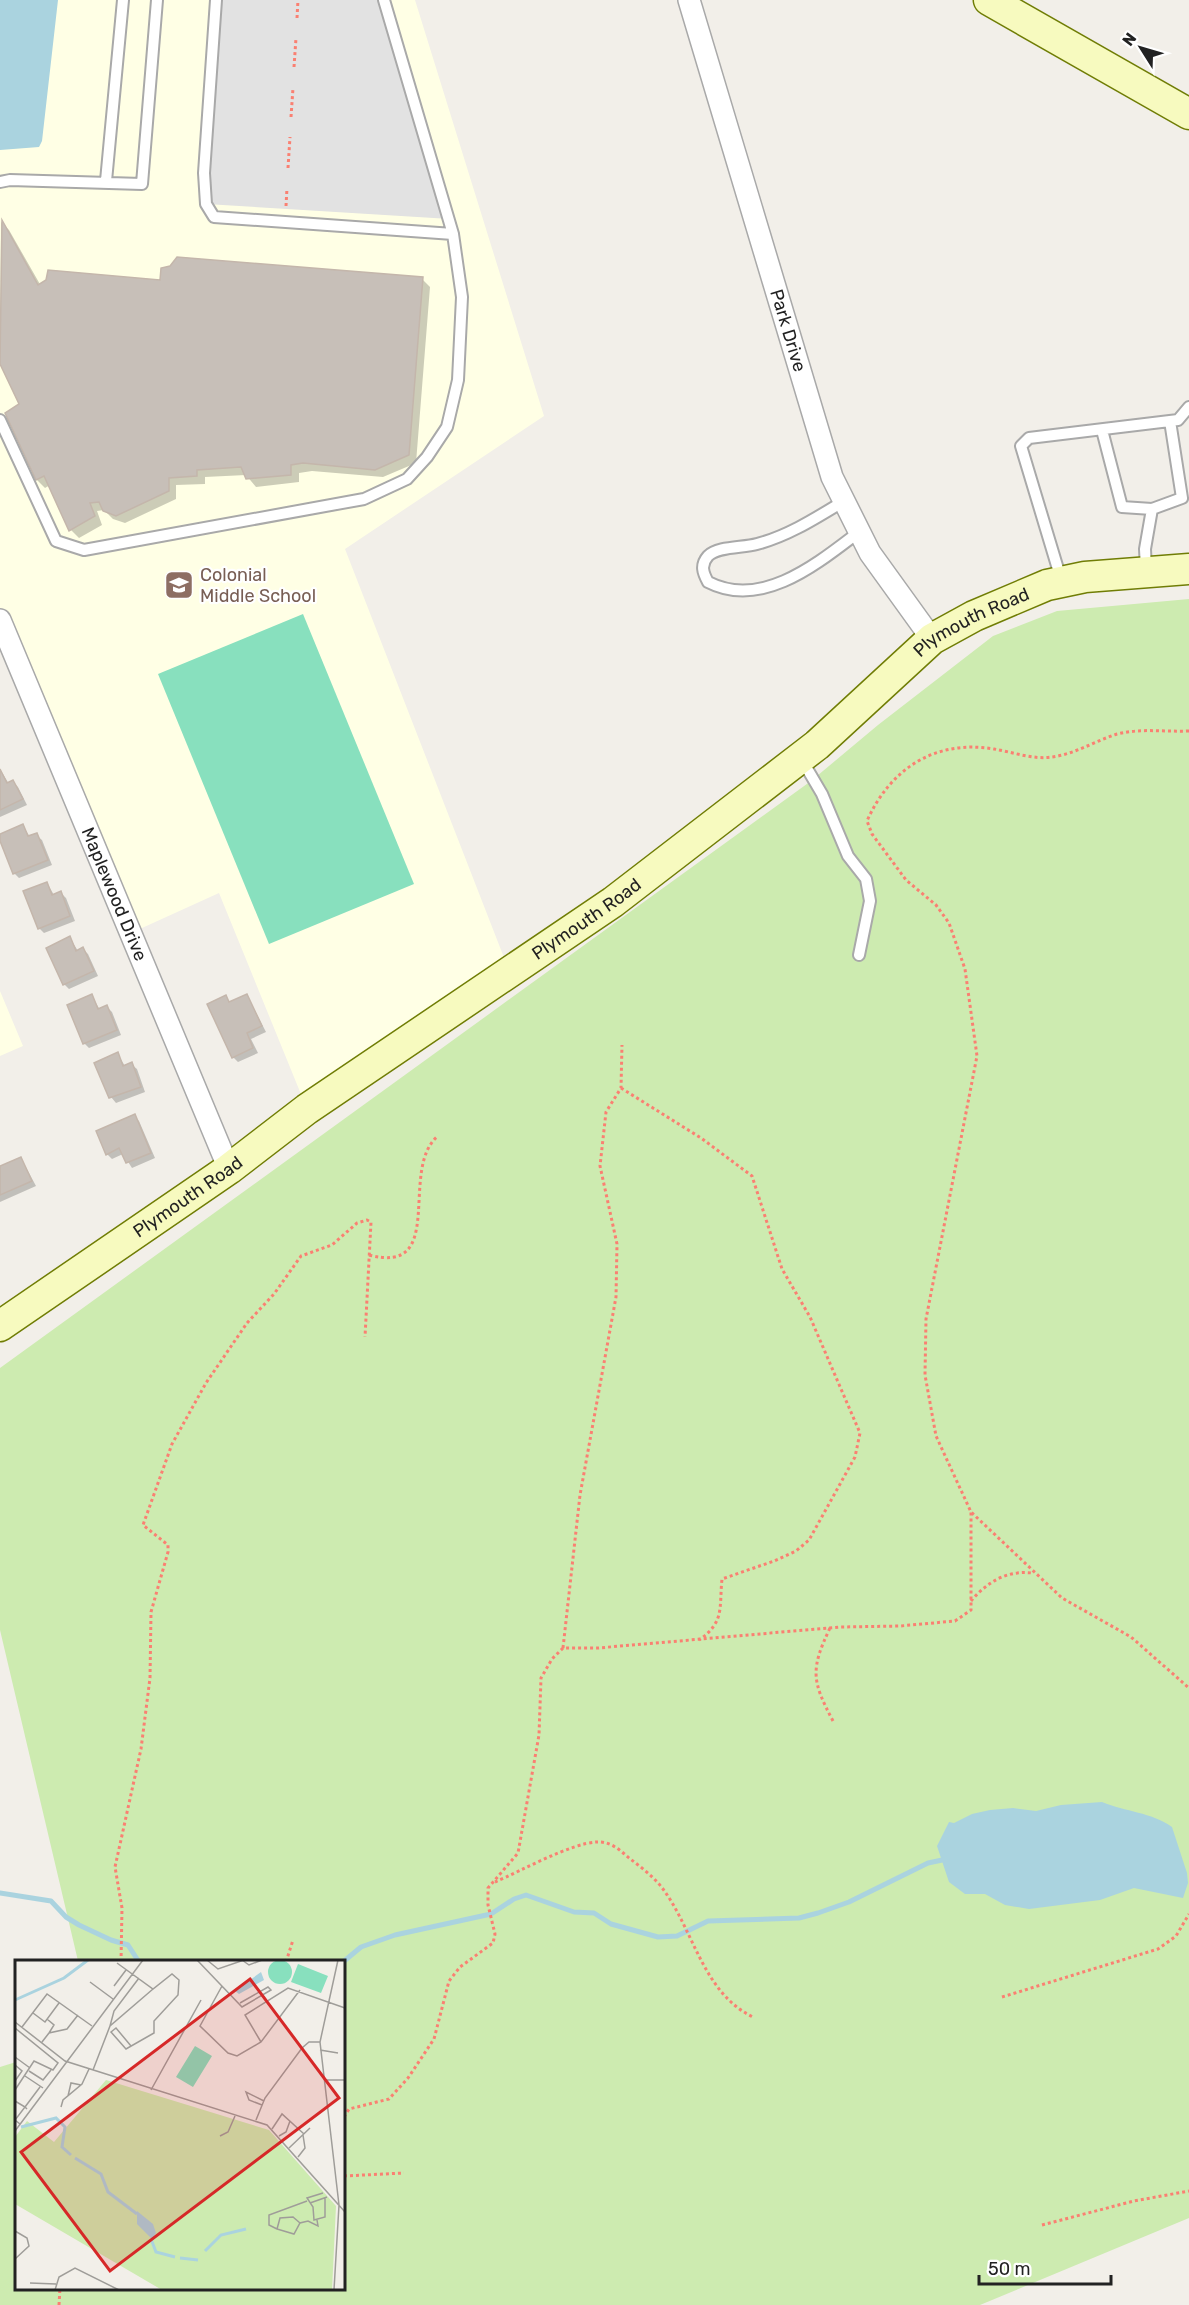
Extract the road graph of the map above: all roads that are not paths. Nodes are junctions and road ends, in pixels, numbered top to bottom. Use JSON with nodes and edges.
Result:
{"nodes":[{"id":1,"x":123,"y":0,"type":"edge"},
{"id":2,"x":157,"y":0,"type":"edge"},
{"id":3,"x":216,"y":0,"type":"edge"},
{"id":4,"x":384,"y":0,"type":"edge"},
{"id":5,"x":689,"y":0,"type":"edge"},
{"id":6,"x":1004,"y":3,"type":"edge"},
{"id":7,"x":1189,"y":114,"type":"edge"},
{"id":8,"x":106,"y":181,"type":"junction"},
{"id":9,"x":0,"y":182,"type":"edge"},
{"id":10,"x":453,"y":234,"type":"junction"},
{"id":11,"x":1189,"y":407,"type":"edge"},
{"id":12,"x":0,"y":420,"type":"edge"},
{"id":13,"x":1170,"y":421,"type":"junction"},
{"id":14,"x":1102,"y":430,"type":"junction"},
{"id":15,"x":844,"y":501,"type":"junction"},
{"id":16,"x":1152,"y":509,"type":"junction"},
{"id":17,"x":859,"y":532,"type":"junction"},
{"id":18,"x":1189,"y":569,"type":"edge"},
{"id":19,"x":1146,"y":573,"type":"junction"},
{"id":20,"x":1062,"y":582,"type":"junction"},
{"id":21,"x":0,"y":620,"type":"edge"},
{"id":22,"x":932,"y":639,"type":"junction"},
{"id":23,"x":801,"y":757,"type":"junction"},
{"id":24,"x":859,"y":955,"type":"dead end"},
{"id":25,"x":229,"y":1168,"type":"junction"},
{"id":26,"x":0,"y":1326,"type":"edge"}],
"edges":[{"from":1,"to":8,"type":"lane"},
{"from":2,"to":8,"type":"lane"},
{"from":3,"to":10,"type":"lane"},
{"from":4,"to":10,"type":"lane"},
{"from":5,"to":15,"type":"street","name":"Park Drive"},
{"from":6,"to":7,"type":"street"},
{"from":8,"to":9,"type":"lane"},
{"from":10,"to":12,"type":"lane"},
{"from":11,"to":13,"type":"lane"},
{"from":13,"to":14,"type":"lane"},
{"from":13,"to":16,"type":"lane"},
{"from":14,"to":16,"type":"lane"},
{"from":14,"to":20,"type":"lane"},
{"from":15,"to":17,"type":"street","name":"Park Drive"},
{"from":15,"to":17,"type":"lane"},
{"from":16,"to":19,"type":"lane"},
{"from":17,"to":22,"type":"street","name":"Park Drive"},
{"from":18,"to":19,"type":"street","name":"Plymouth Road"},
{"from":19,"to":20,"type":"street","name":"Plymouth Road"},
{"from":20,"to":22,"type":"street","name":"Plymouth Road"},
{"from":21,"to":25,"type":"street","name":"Maplewood Drive"},
{"from":22,"to":23,"type":"street","name":"Plymouth Road"},
{"from":23,"to":24,"type":"lane"},
{"from":23,"to":25,"type":"street","name":"Plymouth Road"},
{"from":25,"to":26,"type":"street","name":"Plymouth Road"}]}
